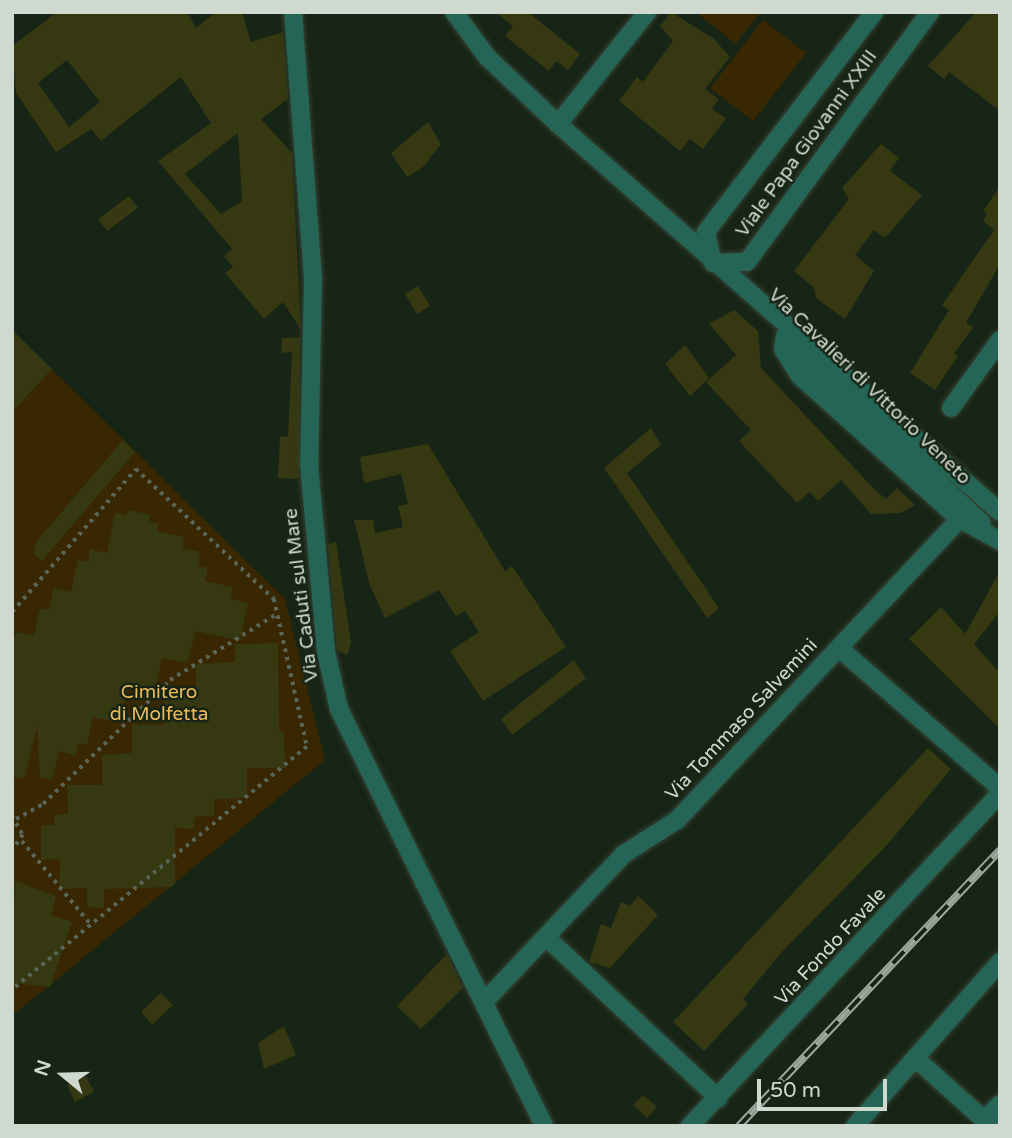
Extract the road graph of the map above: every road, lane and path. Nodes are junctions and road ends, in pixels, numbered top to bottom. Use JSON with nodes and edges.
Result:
{"nodes":[{"id":1,"x":293,"y":12,"type":"edge"},
{"id":2,"x":454,"y":12,"type":"edge"},
{"id":3,"x":647,"y":12,"type":"edge"},
{"id":4,"x":874,"y":12,"type":"edge"},
{"id":5,"x":930,"y":12,"type":"edge"},
{"id":6,"x":558,"y":124,"type":"junction"},
{"id":7,"x":713,"y":263,"type":"junction"},
{"id":8,"x":785,"y":336,"type":"junction"},
{"id":9,"x":1000,"y":340,"type":"edge"},
{"id":10,"x":817,"y":360,"type":"junction"},
{"id":11,"x":951,"y":408,"type":"dead end"},
{"id":12,"x":1000,"y":512,"type":"edge"},
{"id":13,"x":960,"y":519,"type":"junction"},
{"id":14,"x":1000,"y":539,"type":"edge"},
{"id":15,"x":12,"y":612,"type":"edge"},
{"id":16,"x":277,"y":614,"type":"junction"},
{"id":17,"x":839,"y":648,"type":"junction"},
{"id":18,"x":1000,"y":788,"type":"edge"},
{"id":19,"x":1000,"y":794,"type":"edge"},
{"id":20,"x":14,"y":818,"type":"edge"},
{"id":21,"x":22,"y":841,"type":"junction"},
{"id":22,"x":12,"y":852,"type":"edge"},
{"id":23,"x":91,"y":925,"type":"junction"},
{"id":24,"x":546,"y":936,"type":"junction"},
{"id":25,"x":1000,"y":962,"type":"edge"},
{"id":26,"x":12,"y":990,"type":"edge"},
{"id":27,"x":484,"y":1002,"type":"junction"},
{"id":28,"x":915,"y":1058,"type":"junction"},
{"id":29,"x":718,"y":1098,"type":"junction"},
{"id":30,"x":1000,"y":1104,"type":"edge"},
{"id":31,"x":988,"y":1123,"type":"edge"},
{"id":32,"x":544,"y":1126,"type":"edge"},
{"id":33,"x":690,"y":1126,"type":"edge"},
{"id":34,"x":855,"y":1126,"type":"edge"}],
"edges":[{"from":1,"to":27,"type":"street","name":"Via Caduti sul Mare"},
{"from":2,"to":6,"type":"street","name":"Via Cavalieri di Vittorio Veneto"},
{"from":3,"to":6,"type":"street"},
{"from":4,"to":7,"type":"street","name":"Viale Papa Giovanni XXIII"},
{"from":5,"to":7,"type":"street","name":"Viale Papa Giovanni XXIII"},
{"from":6,"to":7,"type":"street","name":"Via Cavalieri di Vittorio Veneto"},
{"from":7,"to":8,"type":"street","name":"Via Cavalieri di Vittorio Veneto"},
{"from":7,"to":10,"type":"street","name":"Via Cavalieri di Vittorio Veneto"},
{"from":8,"to":10,"type":"street","name":"Via Cavalieri di Vittorio Veneto"},
{"from":8,"to":13,"type":"street"},
{"from":9,"to":11,"type":"street"},
{"from":10,"to":12,"type":"street","name":"Via Cavalieri di Vittorio Veneto"},
{"from":10,"to":14,"type":"street","name":"Via Cavalieri di Vittorio Veneto"},
{"from":13,"to":14,"type":"street"},
{"from":13,"to":17,"type":"street","name":"Via Tommaso Salvemini"},
{"from":15,"to":16,"type":"path"},
{"from":16,"to":20,"type":"path"},
{"from":16,"to":23,"type":"path"},
{"from":17,"to":18,"type":"street"},
{"from":17,"to":24,"type":"street","name":"Via Tommaso Salvemini"},
{"from":19,"to":29,"type":"street","name":"Via Fondo Favale"},
{"from":20,"to":21,"type":"path"},
{"from":21,"to":22,"type":"path"},
{"from":21,"to":23,"type":"path"},
{"from":23,"to":26,"type":"path"},
{"from":24,"to":27,"type":"street","name":"Via Tommaso Salvemini"},
{"from":24,"to":29,"type":"street"},
{"from":25,"to":28,"type":"street"},
{"from":27,"to":32,"type":"street","name":"Via Caduti sul Mare"},
{"from":28,"to":31,"type":"street"},
{"from":28,"to":34,"type":"street"},
{"from":29,"to":33,"type":"street","name":"Via Fondo Favale"},
{"from":30,"to":31,"type":"street"}]}
